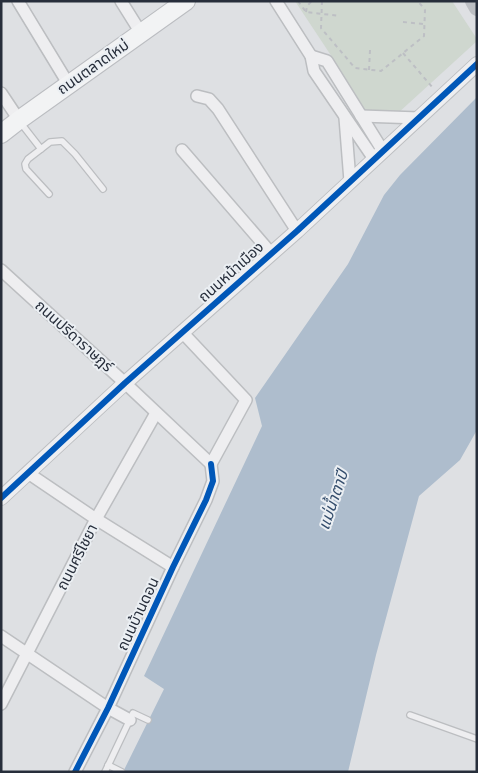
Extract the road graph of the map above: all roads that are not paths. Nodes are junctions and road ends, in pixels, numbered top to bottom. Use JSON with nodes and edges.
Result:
{"nodes":[{"id":1,"x":18,"y":1,"type":"edge"},
{"id":2,"x":121,"y":1,"type":"edge"},
{"id":3,"x":186,"y":1,"type":"edge"},
{"id":4,"x":276,"y":1,"type":"edge"},
{"id":5,"x":473,"y":1,"type":"edge"},
{"id":6,"x":477,"y":8,"type":"edge"},
{"id":7,"x":142,"y":33,"type":"junction"},
{"id":8,"x":311,"y":56,"type":"junction"},
{"id":9,"x":477,"y":64,"type":"edge"},
{"id":10,"x":69,"y":85,"type":"junction"},
{"id":11,"x":1,"y":93,"type":"edge"},
{"id":12,"x":197,"y":96,"type":"dead end"},
{"id":13,"x":345,"y":116,"type":"junction"},
{"id":14,"x":361,"y":116,"type":"junction"},
{"id":15,"x":419,"y":118,"type":"junction"},
{"id":16,"x":19,"y":120,"type":"junction"},
{"id":17,"x":1,"y":134,"type":"edge"},
{"id":18,"x":40,"y":149,"type":"junction"},
{"id":19,"x":182,"y":150,"type":"dead end"},
{"id":20,"x":379,"y":155,"type":"junction"},
{"id":21,"x":350,"y":181,"type":"junction"},
{"id":22,"x":103,"y":189,"type":"dead end"},
{"id":23,"x":49,"y":194,"type":"dead end"},
{"id":24,"x":297,"y":231,"type":"junction"},
{"id":25,"x":271,"y":253,"type":"junction"},
{"id":26,"x":1,"y":270,"type":"edge"},
{"id":27,"x":182,"y":332,"type":"junction"},
{"id":28,"x":125,"y":383,"type":"junction"},
{"id":29,"x":156,"y":413,"type":"junction"},
{"id":30,"x":211,"y":464,"type":"junction"},
{"id":31,"x":28,"y":472,"type":"junction"},
{"id":32,"x":1,"y":498,"type":"edge"},
{"id":33,"x":96,"y":519,"type":"junction"},
{"id":34,"x":173,"y":567,"type":"junction"},
{"id":35,"x":1,"y":636,"type":"edge"},
{"id":36,"x":28,"y":655,"type":"junction"},
{"id":37,"x":1,"y":704,"type":"edge"},
{"id":38,"x":108,"y":708,"type":"junction"},
{"id":39,"x":410,"y":715,"type":"dead end"},
{"id":40,"x":130,"y":720,"type":"junction"},
{"id":41,"x":148,"y":720,"type":"dead end"},
{"id":42,"x":477,"y":739,"type":"edge"},
{"id":43,"x":107,"y":769,"type":"edge"},
{"id":44,"x":75,"y":772,"type":"edge"},
{"id":45,"x":122,"y":772,"type":"edge"}],
"edges":[{"from":1,"to":10,"type":"street"},
{"from":2,"to":7,"type":"street"},
{"from":3,"to":7,"type":"main road","name":"ถนนตลาดใหม่"},
{"from":4,"to":8,"type":"street"},
{"from":5,"to":6,"type":"main road"},
{"from":7,"to":10,"type":"main road","name":"ถนนตลาดใหม่"},
{"from":8,"to":13,"type":"street"},
{"from":8,"to":14,"type":"street"},
{"from":9,"to":15,"type":"street","name":"ถนนหน้าเมือง"},
{"from":10,"to":16,"type":"main road","name":"ถนนตลาดใหม่"},
{"from":11,"to":16,"type":"street"},
{"from":12,"to":24,"type":"street"},
{"from":13,"to":20,"type":"street"},
{"from":13,"to":21,"type":"street"},
{"from":14,"to":15,"type":"street"},
{"from":14,"to":20,"type":"street"},
{"from":15,"to":20,"type":"street","name":"ถนนหน้าเมือง"},
{"from":16,"to":17,"type":"main road","name":"ถนนตลาดใหม่"},
{"from":16,"to":18,"type":"lane"},
{"from":18,"to":22,"type":"lane"},
{"from":18,"to":23,"type":"lane"},
{"from":19,"to":25,"type":"street"},
{"from":20,"to":21,"type":"street","name":"ถนนหน้าเมือง"},
{"from":21,"to":24,"type":"street","name":"ถนนหน้าเมือง"},
{"from":24,"to":25,"type":"street","name":"ถนนหน้าเมือง"},
{"from":25,"to":27,"type":"street","name":"ถนนหน้าเมือง"},
{"from":26,"to":28,"type":"street","name":"ถนนปรีดาราษฎร์"},
{"from":27,"to":28,"type":"street","name":"ถนนหน้าเมือง"},
{"from":27,"to":30,"type":"street"},
{"from":28,"to":29,"type":"street","name":"ถนนปรีดาราษฎร์"},
{"from":28,"to":31,"type":"street","name":"ถนนหน้าเมือง"},
{"from":29,"to":30,"type":"street","name":"ถนนปรีดาราษฎร์"},
{"from":29,"to":33,"type":"street","name":"ถนนศรีไชยา"},
{"from":30,"to":34,"type":"street","name":"ถนนบ้านดอน"},
{"from":31,"to":32,"type":"street","name":"ถนนหน้าเมือง"},
{"from":31,"to":33,"type":"street"},
{"from":33,"to":34,"type":"street"},
{"from":33,"to":36,"type":"street","name":"ถนนศรีไชยา"},
{"from":34,"to":38,"type":"street","name":"ถนนบ้านดอน"},
{"from":35,"to":36,"type":"street"},
{"from":36,"to":37,"type":"street","name":"ถนนศรีไชยา"},
{"from":36,"to":38,"type":"street"},
{"from":38,"to":40,"type":"street"},
{"from":38,"to":44,"type":"street","name":"ถนนบ้านดอน"},
{"from":39,"to":42,"type":"lane"},
{"from":40,"to":41,"type":"lane"},
{"from":40,"to":43,"type":"lane"},
{"from":43,"to":45,"type":"lane"}]}
